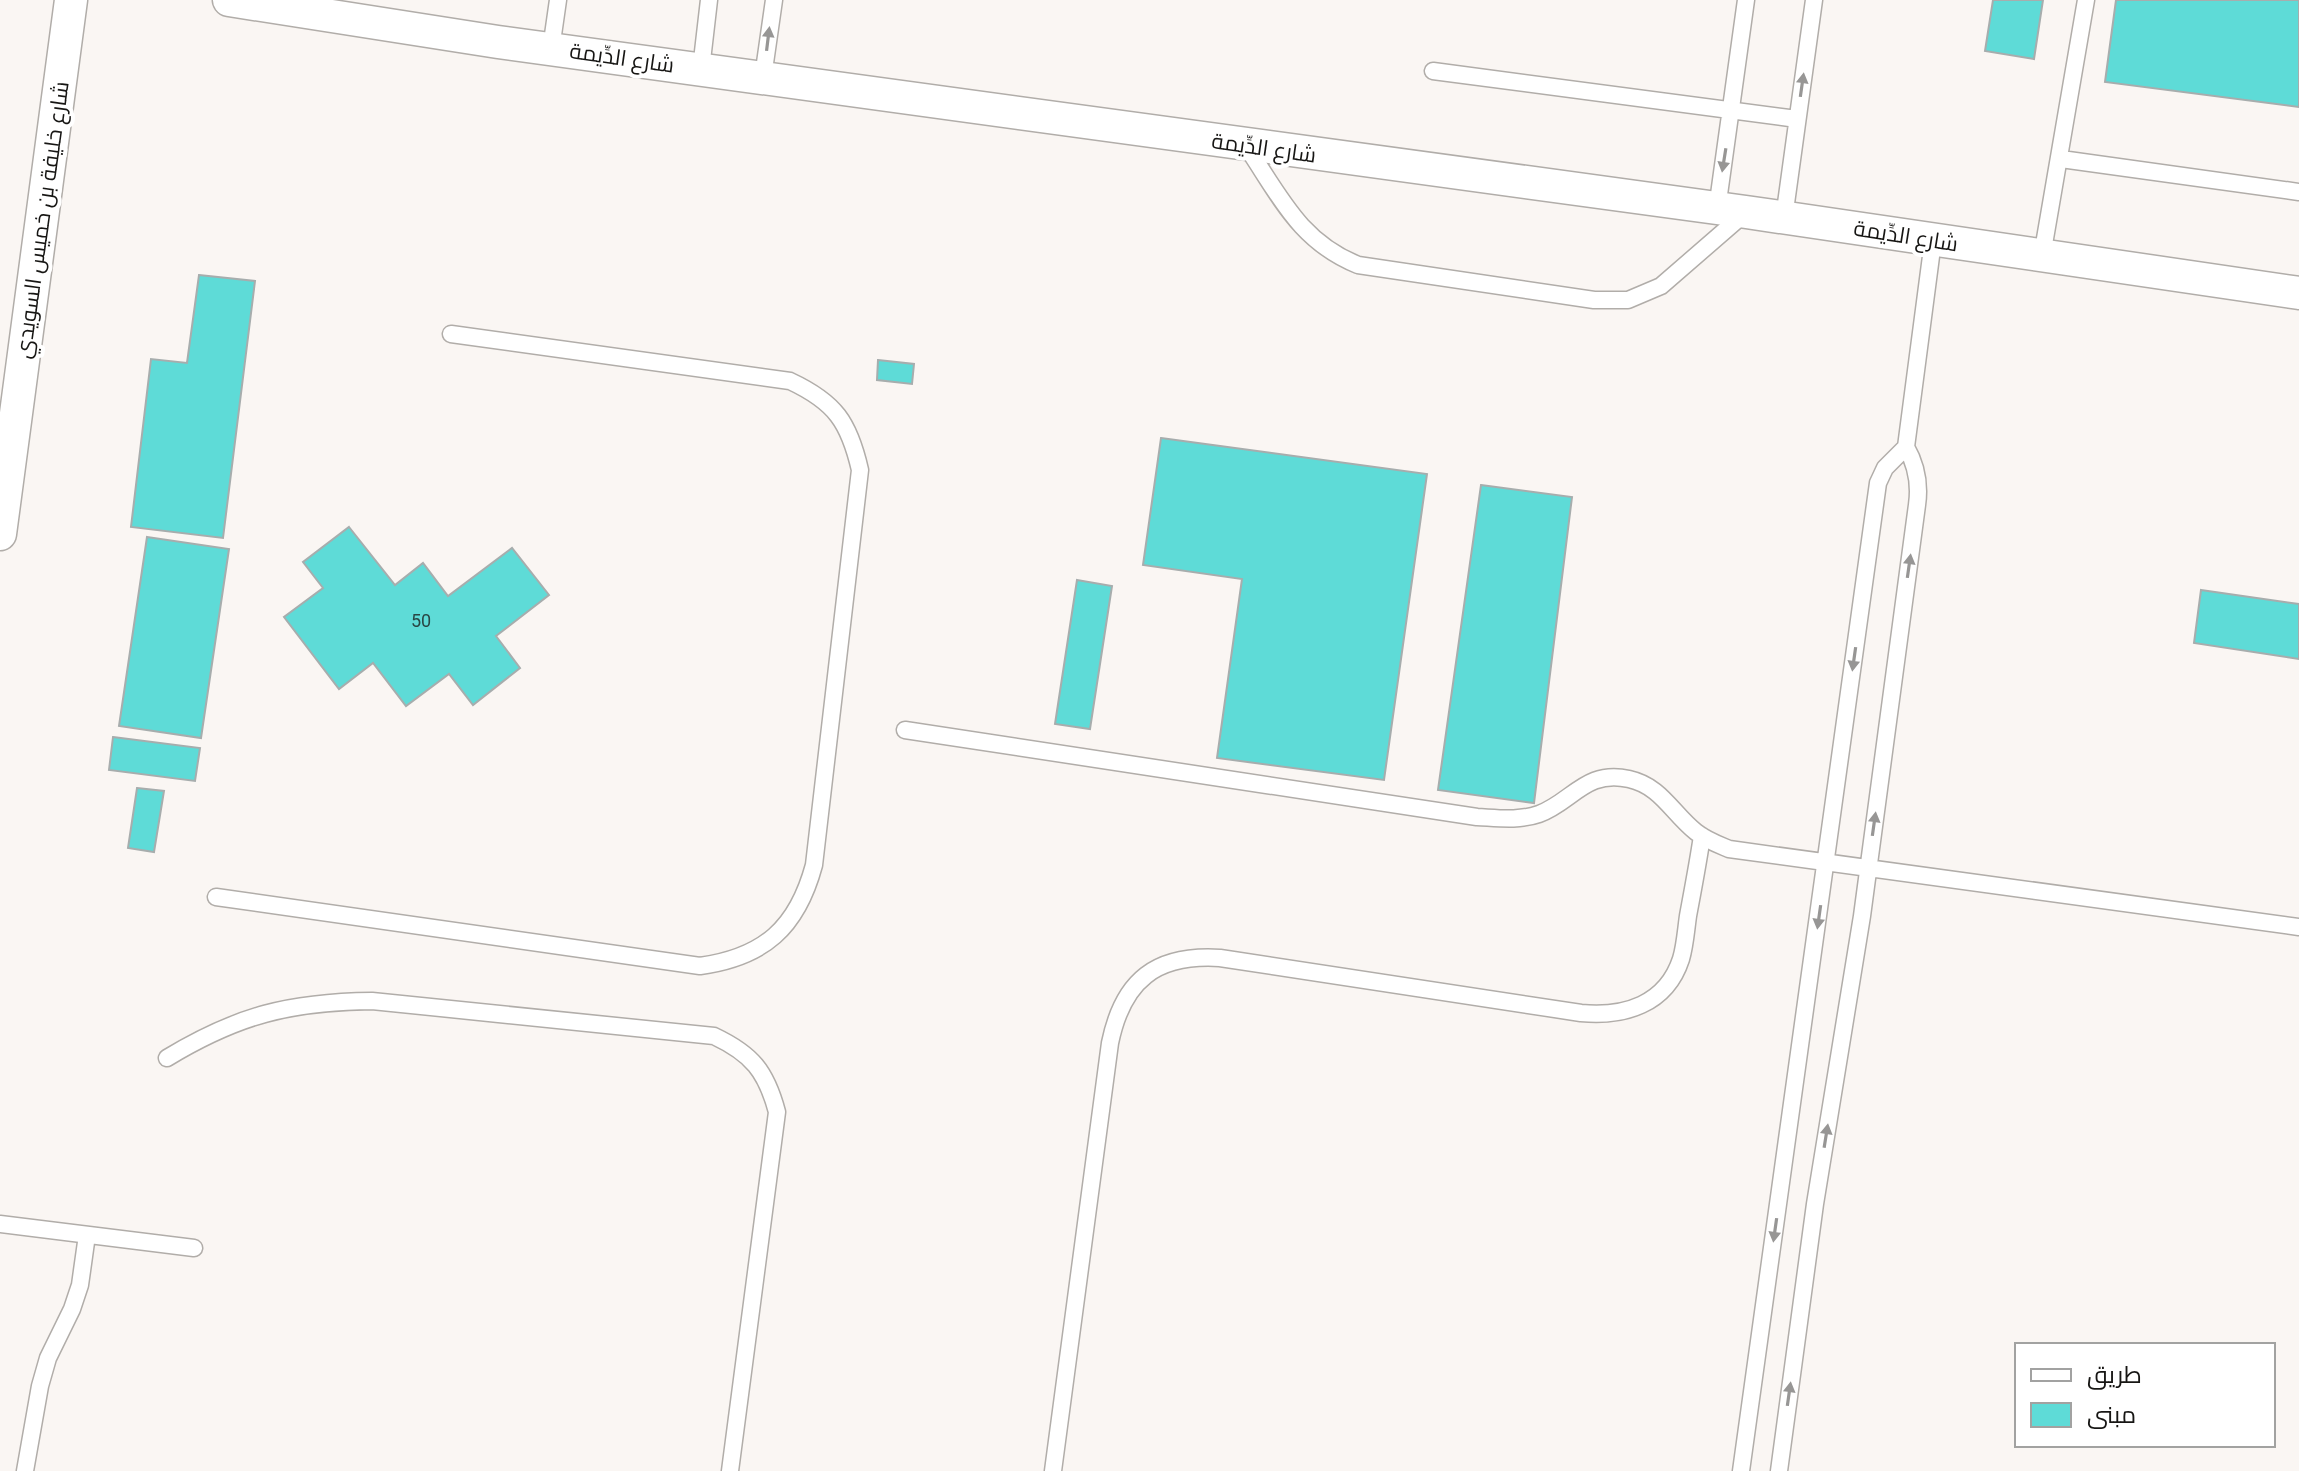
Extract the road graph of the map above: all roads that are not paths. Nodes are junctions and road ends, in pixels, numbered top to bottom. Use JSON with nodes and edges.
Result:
{"nodes":[{"id":1,"x":71,"y":0,"type":"edge"},
{"id":2,"x":229,"y":0,"type":"edge"},
{"id":3,"x":558,"y":0,"type":"edge"},
{"id":4,"x":709,"y":0,"type":"edge"},
{"id":5,"x":774,"y":0,"type":"edge"},
{"id":6,"x":1746,"y":0,"type":"edge"},
{"id":7,"x":1814,"y":0,"type":"edge"},
{"id":8,"x":2086,"y":0,"type":"edge"},
{"id":9,"x":551,"y":49,"type":"junction"},
{"id":10,"x":701,"y":69,"type":"junction"},
{"id":11,"x":1433,"y":71,"type":"dead end"},
{"id":12,"x":763,"y":77,"type":"junction"},
{"id":13,"x":1733,"y":110,"type":"junction"},
{"id":14,"x":1797,"y":119,"type":"junction"},
{"id":15,"x":1246,"y":146,"type":"junction"},
{"id":16,"x":2061,"y":159,"type":"junction"},
{"id":17,"x":2299,"y":192,"type":"edge"},
{"id":18,"x":1731,"y":210,"type":"junction"},
{"id":19,"x":1784,"y":218,"type":"junction"},
{"id":20,"x":1933,"y":241,"type":"junction"},
{"id":21,"x":2042,"y":256,"type":"junction"},
{"id":22,"x":2299,"y":293,"type":"edge"},
{"id":23,"x":451,"y":334,"type":"dead end"},
{"id":24,"x":1906,"y":447,"type":"junction"},
{"id":25,"x":0,"y":534,"type":"edge"},
{"id":26,"x":905,"y":730,"type":"dead end"},
{"id":27,"x":1702,"y":836,"type":"junction"},
{"id":28,"x":1827,"y":862,"type":"junction"},
{"id":29,"x":1868,"y":868,"type":"junction"},
{"id":30,"x":216,"y":897,"type":"dead end"},
{"id":31,"x":2299,"y":927,"type":"edge"},
{"id":32,"x":167,"y":1058,"type":"dead end"},
{"id":33,"x":0,"y":1224,"type":"edge"},
{"id":34,"x":87,"y":1235,"type":"junction"},
{"id":35,"x":194,"y":1248,"type":"dead end"},
{"id":36,"x":25,"y":1471,"type":"edge"},
{"id":37,"x":730,"y":1471,"type":"edge"},
{"id":38,"x":1053,"y":1471,"type":"edge"},
{"id":39,"x":1741,"y":1471,"type":"edge"},
{"id":40,"x":1779,"y":1471,"type":"edge"}],
"edges":[{"from":1,"to":25,"type":"street","name":"شارع خليفة بن خميس السويدي"},
{"from":2,"to":9,"type":"street","name":"شارع الدِّيمة"},
{"from":3,"to":9,"type":"lane"},
{"from":4,"to":10,"type":"lane"},
{"from":12,"to":5,"type":"lane","one_way":true},
{"from":6,"to":13,"type":"lane"},
{"from":14,"to":7,"type":"lane","one_way":true},
{"from":8,"to":16,"type":"lane"},
{"from":9,"to":10,"type":"street","name":"شارع الدِّيمة"},
{"from":10,"to":12,"type":"street","name":"شارع الدِّيمة"},
{"from":11,"to":13,"type":"lane"},
{"from":12,"to":15,"type":"street","name":"شارع الدِّيمة"},
{"from":13,"to":14,"type":"lane"},
{"from":13,"to":18,"type":"lane","one_way":true},
{"from":14,"to":19,"type":"lane"},
{"from":15,"to":18,"type":"street","name":"شارع الدِّيمة"},
{"from":15,"to":18,"type":"lane"},
{"from":16,"to":17,"type":"lane"},
{"from":16,"to":21,"type":"lane"},
{"from":18,"to":19,"type":"street","name":"شارع الدِّيمة"},
{"from":19,"to":20,"type":"street","name":"شارع الدِّيمة"},
{"from":20,"to":21,"type":"street","name":"شارع الدِّيمة"},
{"from":20,"to":24,"type":"lane"},
{"from":21,"to":22,"type":"street","name":"شارع الدِّيمة"},
{"from":23,"to":30,"type":"lane"},
{"from":24,"to":28,"type":"lane","one_way":true},
{"from":29,"to":24,"type":"lane","one_way":true},
{"from":26,"to":27,"type":"lane"},
{"from":27,"to":28,"type":"lane"},
{"from":27,"to":38,"type":"lane"},
{"from":28,"to":29,"type":"lane"},
{"from":28,"to":39,"type":"lane","one_way":true},
{"from":29,"to":31,"type":"lane"},
{"from":40,"to":29,"type":"lane","one_way":true},
{"from":32,"to":37,"type":"lane"},
{"from":33,"to":34,"type":"lane"},
{"from":34,"to":35,"type":"lane"},
{"from":34,"to":36,"type":"lane"}]}
